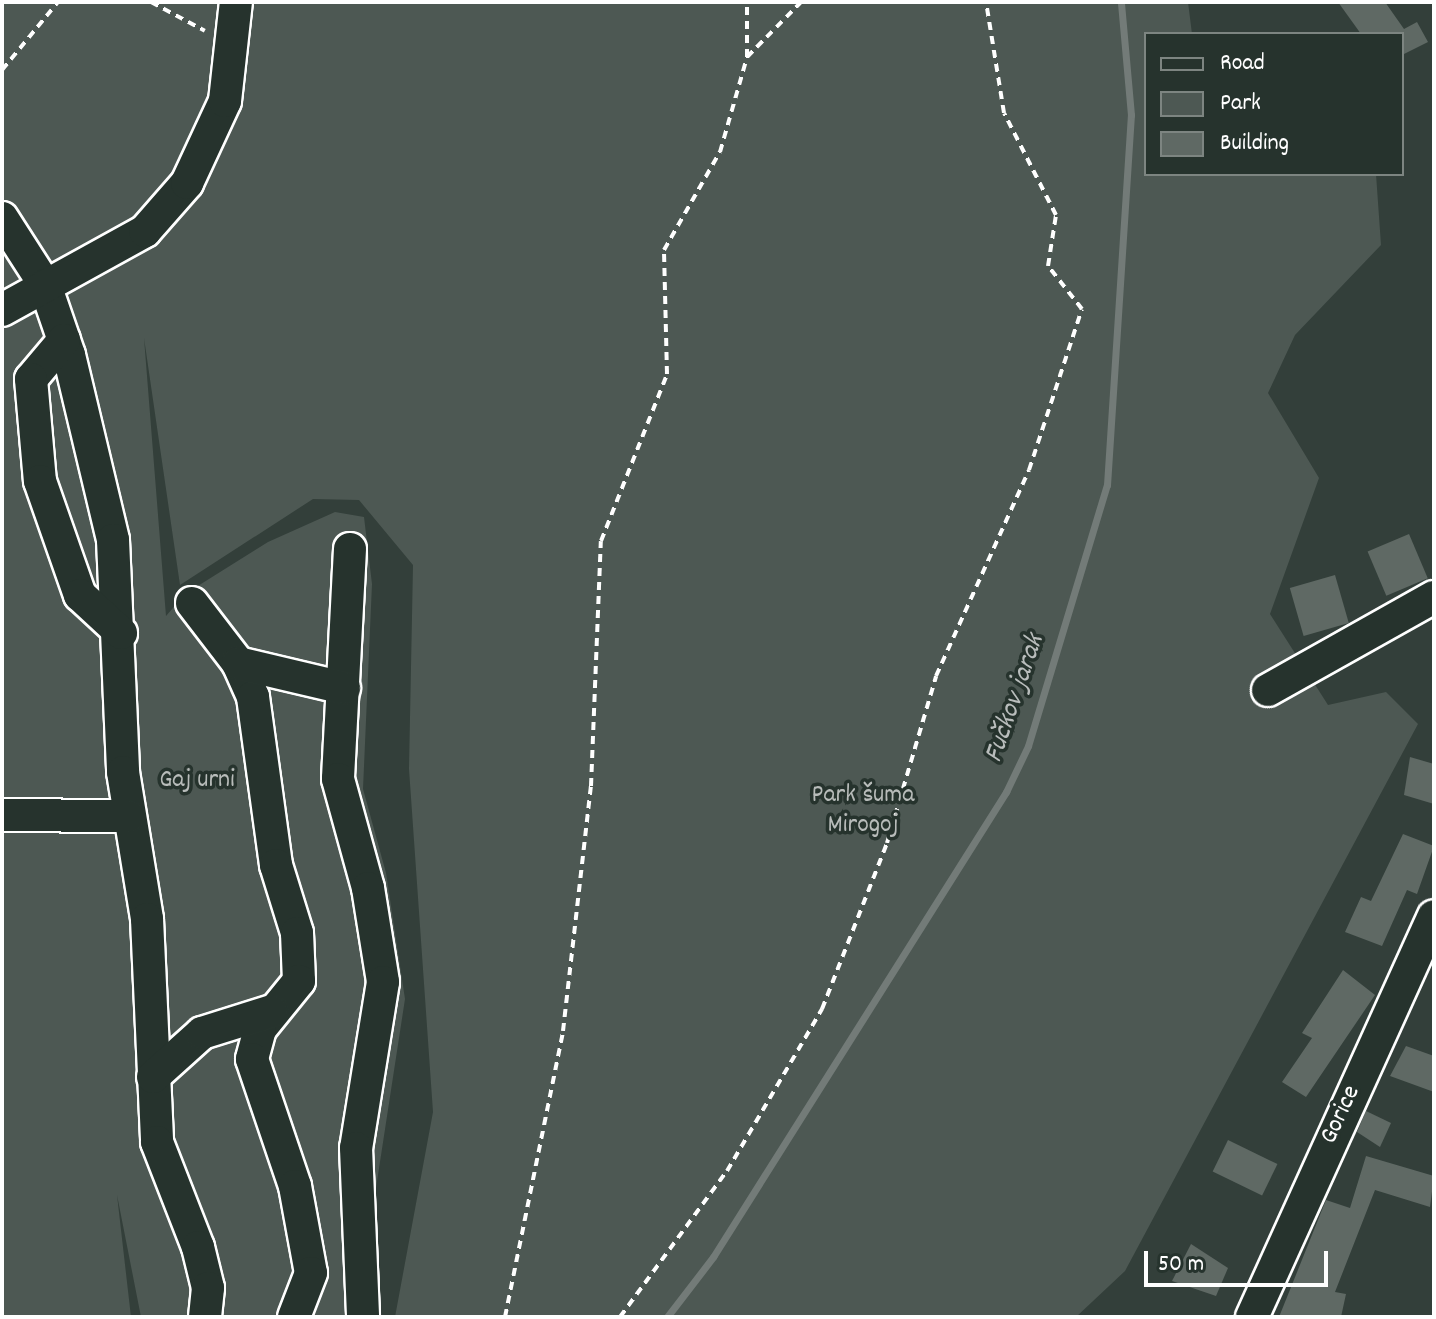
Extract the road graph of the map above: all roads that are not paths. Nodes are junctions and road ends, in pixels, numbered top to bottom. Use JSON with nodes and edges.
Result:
{"nodes":[{"id":1,"x":236,"y":2,"type":"edge"},
{"id":2,"x":2,"y":218,"type":"edge"},
{"id":3,"x":45,"y":285,"type":"junction"},
{"id":4,"x":2,"y":310,"type":"edge"},
{"id":5,"x":64,"y":340,"type":"junction"},
{"id":6,"x":350,"y":549,"type":"dead end"},
{"id":7,"x":1434,"y":597,"type":"edge"},
{"id":8,"x":192,"y":603,"type":"dead end"},
{"id":9,"x":121,"y":633,"type":"junction"},
{"id":10,"x":238,"y":663,"type":"junction"},
{"id":11,"x":344,"y":688,"type":"junction"},
{"id":12,"x":1268,"y":690,"type":"dead end"},
{"id":13,"x":2,"y":815,"type":"edge"},
{"id":14,"x":129,"y":816,"type":"junction"},
{"id":15,"x":1434,"y":916,"type":"edge"},
{"id":16,"x":272,"y":1011,"type":"junction"},
{"id":17,"x":153,"y":1077,"type":"junction"},
{"id":18,"x":205,"y":1317,"type":"edge"},
{"id":19,"x":294,"y":1317,"type":"edge"},
{"id":20,"x":363,"y":1317,"type":"edge"},
{"id":21,"x":1252,"y":1317,"type":"edge"}],
"edges":[{"from":1,"to":3,"type":"street"},
{"from":2,"to":3,"type":"street"},
{"from":3,"to":4,"type":"street"},
{"from":3,"to":5,"type":"street"},
{"from":5,"to":9,"type":"street"},
{"from":5,"to":9,"type":"street"},
{"from":6,"to":11,"type":"street"},
{"from":7,"to":12,"type":"street"},
{"from":8,"to":10,"type":"street"},
{"from":9,"to":14,"type":"street"},
{"from":10,"to":11,"type":"street"},
{"from":10,"to":16,"type":"street"},
{"from":11,"to":20,"type":"street"},
{"from":13,"to":14,"type":"street"},
{"from":14,"to":17,"type":"street"},
{"from":15,"to":21,"type":"street","name":"Gorice"},
{"from":16,"to":17,"type":"street"},
{"from":16,"to":19,"type":"street"},
{"from":17,"to":18,"type":"street"}]}
